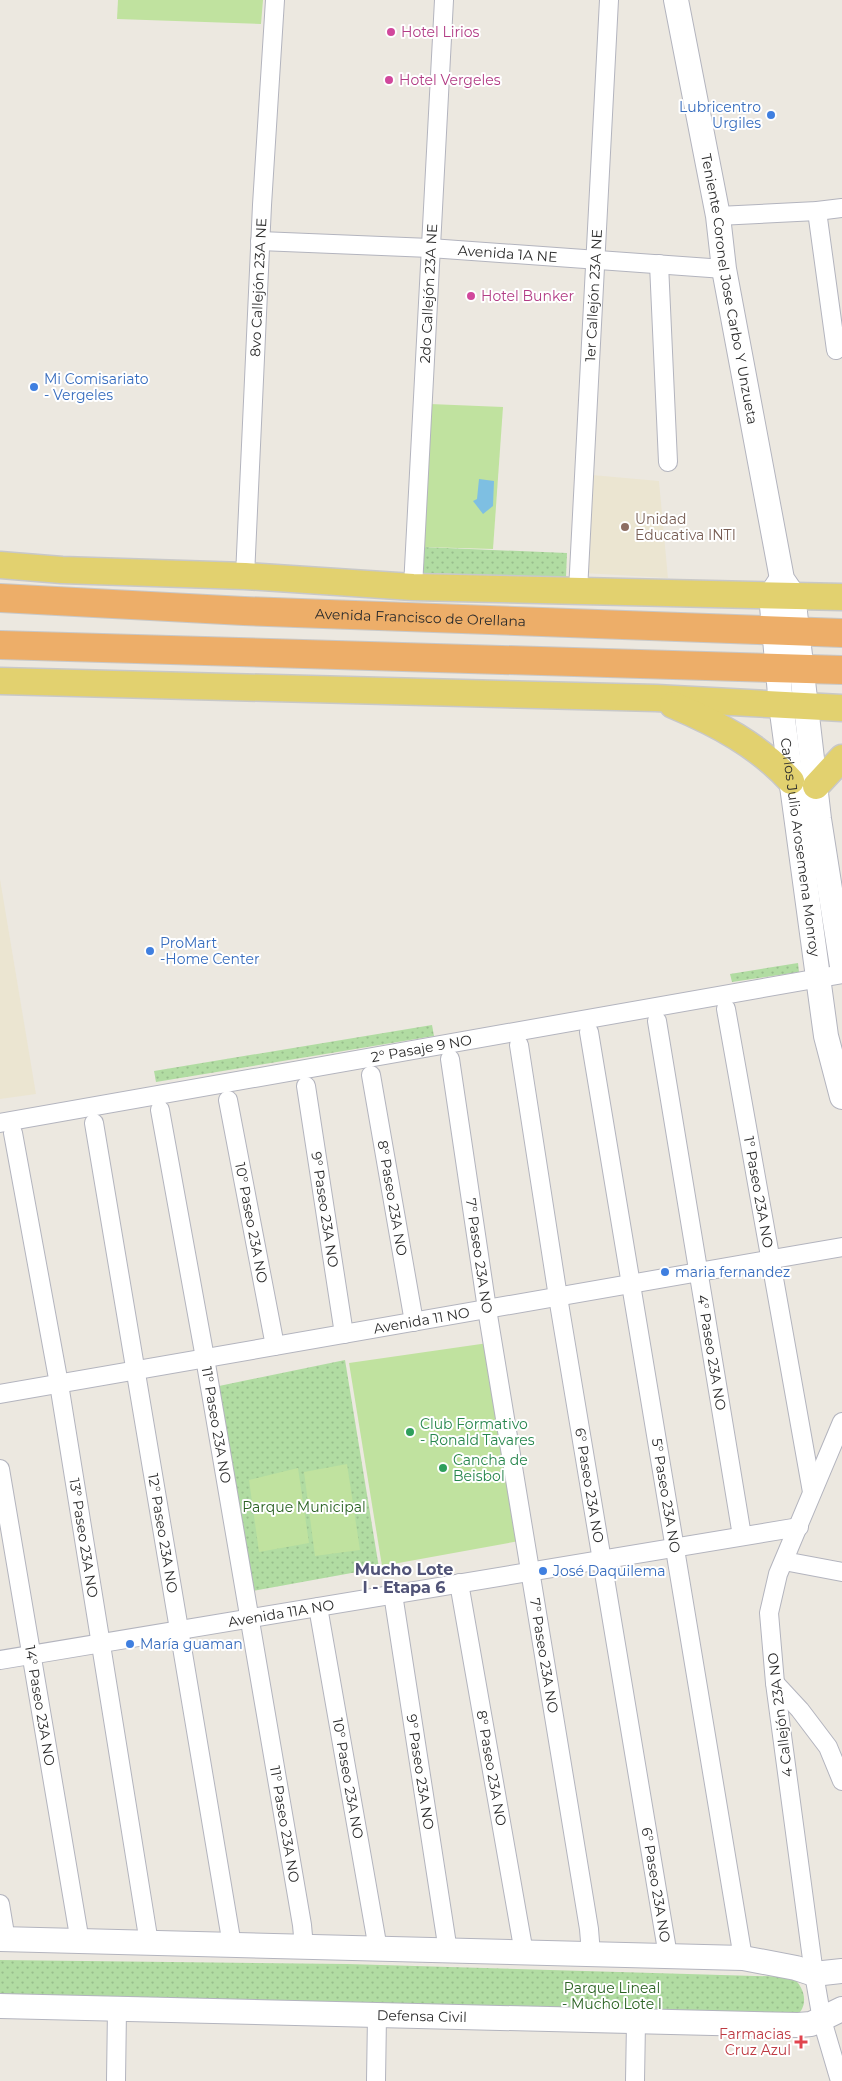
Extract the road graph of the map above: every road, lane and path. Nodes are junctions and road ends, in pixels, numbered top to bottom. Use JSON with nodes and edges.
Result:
{"nodes":[{"id":1,"x":275,"y":0,"type":"edge"},
{"id":2,"x":444,"y":0,"type":"edge"},
{"id":3,"x":609,"y":0,"type":"edge"},
{"id":4,"x":676,"y":0,"type":"edge"},
{"id":5,"x":842,"y":208,"type":"edge"},
{"id":6,"x":817,"y":211,"type":"junction"},
{"id":7,"x":718,"y":216,"type":"junction"},
{"id":8,"x":260,"y":241,"type":"junction"},
{"id":9,"x":430,"y":248,"type":"junction"},
{"id":10,"x":596,"y":258,"type":"junction"},
{"id":11,"x":659,"y":264,"type":"junction"},
{"id":12,"x":724,"y":268,"type":"junction"},
{"id":13,"x":836,"y":350,"type":"dead end"},
{"id":14,"x":668,"y":462,"type":"dead end"},
{"id":15,"x":0,"y":565,"type":"edge"},
{"id":16,"x":245,"y":576,"type":"junction"},
{"id":17,"x":413,"y":587,"type":"junction"},
{"id":18,"x":782,"y":590,"type":"junction"},
{"id":19,"x":578,"y":591,"type":"junction"},
{"id":20,"x":842,"y":597,"type":"edge"},
{"id":21,"x":0,"y":598,"type":"edge"},
{"id":22,"x":786,"y":630,"type":"junction"},
{"id":23,"x":842,"y":633,"type":"edge"},
{"id":24,"x":0,"y":645,"type":"edge"},
{"id":25,"x":789,"y":668,"type":"junction"},
{"id":26,"x":842,"y":670,"type":"edge"},
{"id":27,"x":0,"y":681,"type":"edge"},
{"id":28,"x":656,"y":698,"type":"junction"},
{"id":29,"x":794,"y":706,"type":"junction"},
{"id":30,"x":842,"y":708,"type":"edge"},
{"id":31,"x":842,"y":758,"type":"edge"},
{"id":32,"x":804,"y":784,"type":"junction"},
{"id":33,"x":842,"y":966,"type":"edge"},
{"id":34,"x":831,"y":976,"type":"edge"},
{"id":35,"x":726,"y":1010,"type":"dead end"},
{"id":36,"x":657,"y":1021,"type":"dead end"},
{"id":37,"x":589,"y":1032,"type":"dead end"},
{"id":38,"x":519,"y":1046,"type":"dead end"},
{"id":39,"x":450,"y":1059,"type":"dead end"},
{"id":40,"x":371,"y":1075,"type":"dead end"},
{"id":41,"x":306,"y":1086,"type":"dead end"},
{"id":42,"x":842,"y":1097,"type":"edge"},
{"id":43,"x":228,"y":1100,"type":"dead end"},
{"id":44,"x":160,"y":1110,"type":"dead end"},
{"id":45,"x":94,"y":1123,"type":"dead end"},
{"id":46,"x":6,"y":1128,"type":"edge"},
{"id":47,"x":842,"y":1247,"type":"edge"},
{"id":48,"x":771,"y":1259,"type":"junction"},
{"id":49,"x":698,"y":1272,"type":"junction"},
{"id":50,"x":631,"y":1284,"type":"junction"},
{"id":51,"x":558,"y":1297,"type":"junction"},
{"id":52,"x":487,"y":1309,"type":"junction"},
{"id":53,"x":414,"y":1322,"type":"junction"},
{"id":54,"x":344,"y":1334,"type":"junction"},
{"id":55,"x":275,"y":1346,"type":"junction"},
{"id":56,"x":205,"y":1358,"type":"junction"},
{"id":57,"x":134,"y":1371,"type":"junction"},
{"id":58,"x":59,"y":1384,"type":"junction"},
{"id":59,"x":0,"y":1394,"type":"edge"},
{"id":60,"x":842,"y":1422,"type":"edge"},
{"id":61,"x":0,"y":1468,"type":"edge"},
{"id":62,"x":812,"y":1493,"type":"junction"},
{"id":63,"x":799,"y":1526,"type":"junction"},
{"id":64,"x":742,"y":1536,"type":"junction"},
{"id":65,"x":675,"y":1547,"type":"junction"},
{"id":66,"x":602,"y":1559,"type":"junction"},
{"id":67,"x":784,"y":1561,"type":"junction"},
{"id":68,"x":532,"y":1571,"type":"junction"},
{"id":69,"x":842,"y":1572,"type":"edge"},
{"id":70,"x":459,"y":1583,"type":"junction"},
{"id":71,"x":393,"y":1594,"type":"junction"},
{"id":72,"x":318,"y":1607,"type":"junction"},
{"id":73,"x":250,"y":1618,"type":"junction"},
{"id":74,"x":178,"y":1630,"type":"junction"},
{"id":75,"x":100,"y":1643,"type":"junction"},
{"id":76,"x":32,"y":1654,"type":"junction"},
{"id":77,"x":0,"y":1660,"type":"edge"},
{"id":78,"x":775,"y":1683,"type":"junction"},
{"id":79,"x":835,"y":1744,"type":"edge"},
{"id":80,"x":842,"y":1781,"type":"edge"},
{"id":81,"x":0,"y":1904,"type":"edge"},
{"id":82,"x":3,"y":1940,"type":"edge"},
{"id":83,"x":80,"y":1942,"type":"junction"},
{"id":84,"x":148,"y":1943,"type":"junction"},
{"id":85,"x":232,"y":1945,"type":"junction"},
{"id":86,"x":304,"y":1947,"type":"junction"},
{"id":87,"x":378,"y":1949,"type":"junction"},
{"id":88,"x":448,"y":1951,"type":"junction"},
{"id":89,"x":524,"y":1953,"type":"junction"},
{"id":90,"x":591,"y":1954,"type":"junction"},
{"id":91,"x":668,"y":1956,"type":"junction"},
{"id":92,"x":743,"y":1958,"type":"junction"},
{"id":93,"x":842,"y":1971,"type":"edge"},
{"id":94,"x":814,"y":1974,"type":"junction"},
{"id":95,"x":0,"y":2006,"type":"edge"},
{"id":96,"x":117,"y":2009,"type":"junction"},
{"id":97,"x":832,"y":2014,"type":"edge"},
{"id":98,"x":377,"y":2016,"type":"junction"},
{"id":99,"x":636,"y":2022,"type":"junction"},
{"id":100,"x":116,"y":2081,"type":"edge"},
{"id":101,"x":376,"y":2081,"type":"edge"},
{"id":102,"x":635,"y":2081,"type":"edge"},
{"id":103,"x":840,"y":2081,"type":"edge"}],
"edges":[{"from":1,"to":8,"type":"street","name":"8vo Callejón 23A NE"},
{"from":2,"to":9,"type":"street","name":"2do Callejón 23A NE"},
{"from":3,"to":10,"type":"street","name":"1er Callejón 23A NE"},
{"from":4,"to":7,"type":"street","name":"Teniente Coronel Jose Carbo Y Unzueta"},
{"from":5,"to":6,"type":"street"},
{"from":6,"to":7,"type":"street"},
{"from":6,"to":13,"type":"street"},
{"from":7,"to":12,"type":"street","name":"Teniente Coronel Jose Carbo Y Unzueta"},
{"from":8,"to":9,"type":"street","name":"Avenida 1A NE"},
{"from":8,"to":16,"type":"street","name":"8vo Callejón 23A NE"},
{"from":9,"to":10,"type":"street","name":"Avenida 1A NE"},
{"from":9,"to":17,"type":"street","name":"2do Callejón 23A NE"},
{"from":10,"to":11,"type":"street","name":"Avenida 1A NE"},
{"from":10,"to":19,"type":"street","name":"1er Callejón 23A NE"},
{"from":11,"to":12,"type":"street","name":"Avenida 1A NE"},
{"from":11,"to":14,"type":"street"},
{"from":12,"to":18,"type":"street","name":"Teniente Coronel Jose Carbo Y Unzueta"},
{"from":15,"to":16,"type":"main road"},
{"from":16,"to":17,"type":"main road"},
{"from":17,"to":19,"type":"main road"},
{"from":18,"to":19,"type":"main road"},
{"from":18,"to":20,"type":"main road"},
{"from":18,"to":22,"type":"street","name":"Carlos Julio Arosemena Monroy"},
{"from":21,"to":22,"type":"highway","name":"Avenida Francisco de Orellana"},
{"from":22,"to":23,"type":"highway","name":"Avenida Francisco de Orellana"},
{"from":22,"to":25,"type":"street","name":"Carlos Julio Arosemena Monroy"},
{"from":24,"to":25,"type":"highway"},
{"from":25,"to":26,"type":"highway"},
{"from":25,"to":29,"type":"street","name":"Carlos Julio Arosemena Monroy"},
{"from":27,"to":28,"type":"main road"},
{"from":28,"to":29,"type":"main road"},
{"from":28,"to":32,"type":"main road"},
{"from":29,"to":30,"type":"main road"},
{"from":29,"to":32,"type":"street","name":"Carlos Julio Arosemena Monroy"},
{"from":31,"to":32,"type":"main road"},
{"from":32,"to":33,"type":"street","name":"Carlos Julio Arosemena Monroy"},
{"from":32,"to":34,"type":"street","name":"Carlos Julio Arosemena Monroy"},
{"from":34,"to":42,"type":"street","name":"Carlos Julio Arosemena Monroy"},
{"from":34,"to":46,"type":"street","name":"2° Pasaje 9 NO"},
{"from":35,"to":48,"type":"street","name":"1° Paseo 23A NO"},
{"from":36,"to":49,"type":"street","name":"4° Paseo 23A NO"},
{"from":37,"to":50,"type":"street","name":"5° Paseo 23A NO"},
{"from":38,"to":51,"type":"street","name":"6° Paseo 23A NO"},
{"from":39,"to":52,"type":"street","name":"7° Paseo 23A NO"},
{"from":40,"to":53,"type":"street","name":"8° Paseo 23A NO"},
{"from":41,"to":54,"type":"street","name":"9° Paseo 23A NO"},
{"from":43,"to":55,"type":"street","name":"10° Paseo 23A NO"},
{"from":44,"to":56,"type":"street","name":"11° Paseo 23A NO"},
{"from":45,"to":57,"type":"street","name":"12° Paseo 23A NO"},
{"from":46,"to":58,"type":"street","name":"13° Paseo 23A NO"},
{"from":47,"to":48,"type":"street","name":"Avenida 11 NO"},
{"from":48,"to":49,"type":"street","name":"Avenida 11 NO"},
{"from":48,"to":62,"type":"street","name":"1° Paseo 23A NO"},
{"from":49,"to":50,"type":"street","name":"Avenida 11 NO"},
{"from":49,"to":64,"type":"street","name":"4° Paseo 23A NO"},
{"from":50,"to":51,"type":"street","name":"Avenida 11 NO"},
{"from":50,"to":65,"type":"street","name":"5° Paseo 23A NO"},
{"from":51,"to":52,"type":"street","name":"Avenida 11 NO"},
{"from":51,"to":66,"type":"street","name":"6° Paseo 23A NO"},
{"from":52,"to":53,"type":"street","name":"Avenida 11 NO"},
{"from":52,"to":68,"type":"street","name":"7° Paseo 23A NO"},
{"from":53,"to":54,"type":"street","name":"Avenida 11 NO"},
{"from":54,"to":55,"type":"street","name":"Avenida 11 NO"},
{"from":55,"to":56,"type":"street","name":"Avenida 11 NO"},
{"from":56,"to":57,"type":"street","name":"Avenida 11 NO"},
{"from":56,"to":73,"type":"street","name":"11° Paseo 23A NO"},
{"from":57,"to":58,"type":"street","name":"Avenida 11 NO"},
{"from":57,"to":74,"type":"street","name":"12° Paseo 23A NO"},
{"from":58,"to":59,"type":"street","name":"Avenida 11 NO"},
{"from":58,"to":75,"type":"street","name":"13° Paseo 23A NO"},
{"from":60,"to":62,"type":"street","name":"4 Callejón 23A NO"},
{"from":61,"to":76,"type":"street","name":"14° Paseo 23A NO"},
{"from":62,"to":63,"type":"street","name":"4 Callejón 23A NO"},
{"from":63,"to":64,"type":"street","name":"Avenida 11A NO"},
{"from":63,"to":67,"type":"street","name":"4 Callejón 23A NO"},
{"from":64,"to":65,"type":"street","name":"Avenida 11A NO"},
{"from":65,"to":66,"type":"street","name":"Avenida 11A NO"},
{"from":65,"to":92,"type":"street","name":"5° Paseo 23A NO"},
{"from":66,"to":68,"type":"street","name":"Avenida 11A NO"},
{"from":66,"to":91,"type":"street","name":"6° Paseo 23A NO"},
{"from":67,"to":69,"type":"street"},
{"from":67,"to":78,"type":"street","name":"4 Callejón 23A NO"},
{"from":68,"to":70,"type":"street","name":"Avenida 11A NO"},
{"from":68,"to":90,"type":"street","name":"7° Paseo 23A NO"},
{"from":70,"to":71,"type":"street","name":"Avenida 11A NO"},
{"from":70,"to":89,"type":"street","name":"8° Paseo 23A NO"},
{"from":71,"to":72,"type":"street","name":"Avenida 11A NO"},
{"from":71,"to":88,"type":"street","name":"9° Paseo 23A NO"},
{"from":72,"to":73,"type":"street","name":"Avenida 11A NO"},
{"from":72,"to":87,"type":"street","name":"10° Paseo 23A NO"},
{"from":73,"to":74,"type":"street","name":"Avenida 11A NO"},
{"from":73,"to":86,"type":"street","name":"11° Paseo 23A NO"},
{"from":74,"to":75,"type":"street","name":"Avenida 11A NO"},
{"from":74,"to":85,"type":"street","name":"12° Paseo 23A NO"},
{"from":75,"to":76,"type":"street","name":"Avenida 11A NO"},
{"from":75,"to":84,"type":"street","name":"13° Paseo 23A NO"},
{"from":76,"to":77,"type":"street","name":"Avenida 11A NO"},
{"from":76,"to":83,"type":"street","name":"14° Paseo 23A NO"},
{"from":78,"to":79,"type":"street"},
{"from":78,"to":94,"type":"street","name":"4 Callejón 23A NO"},
{"from":79,"to":80,"type":"street"},
{"from":81,"to":82,"type":"street"},
{"from":82,"to":83,"type":"street"},
{"from":83,"to":84,"type":"street"},
{"from":84,"to":85,"type":"street"},
{"from":85,"to":86,"type":"street"},
{"from":86,"to":87,"type":"street"},
{"from":87,"to":88,"type":"street"},
{"from":88,"to":89,"type":"street"},
{"from":89,"to":90,"type":"street"},
{"from":90,"to":91,"type":"street"},
{"from":91,"to":92,"type":"street"},
{"from":92,"to":94,"type":"street"},
{"from":93,"to":94,"type":"street"},
{"from":94,"to":97,"type":"street","name":"4 Callejón 23A NO"},
{"from":95,"to":96,"type":"street","name":"Defensa Civil"},
{"from":96,"to":98,"type":"street","name":"Defensa Civil"},
{"from":96,"to":100,"type":"street"},
{"from":97,"to":99,"type":"street","name":"Defensa Civil"},
{"from":97,"to":103,"type":"street","name":"4 Callejón 23A NO"},
{"from":98,"to":99,"type":"street","name":"Defensa Civil"},
{"from":98,"to":101,"type":"street"},
{"from":99,"to":102,"type":"street"}]}
